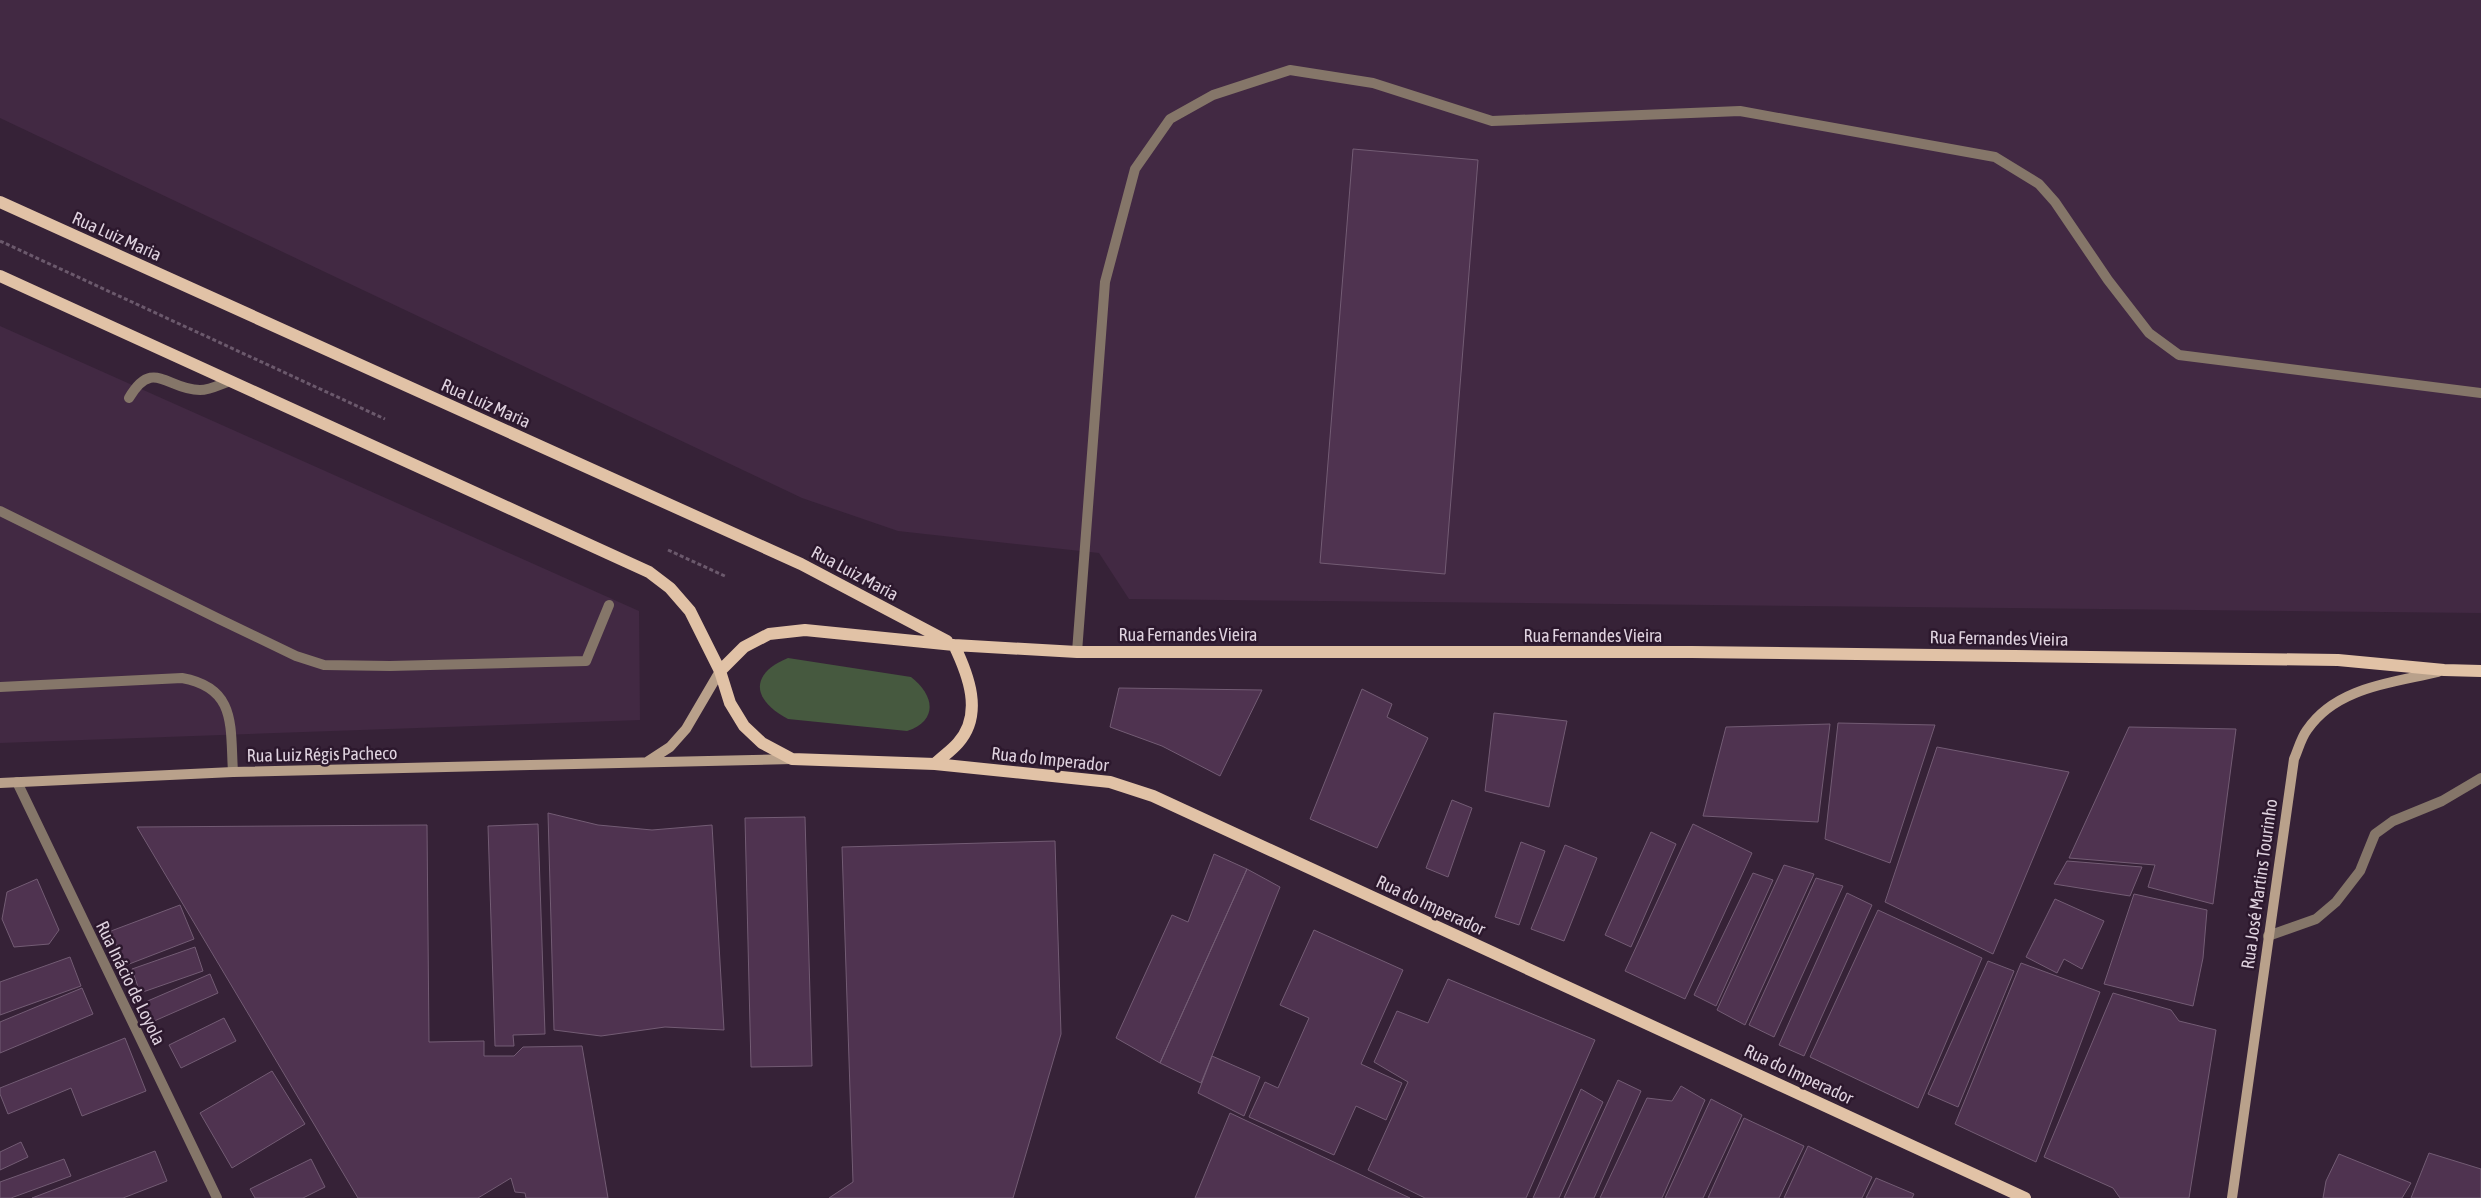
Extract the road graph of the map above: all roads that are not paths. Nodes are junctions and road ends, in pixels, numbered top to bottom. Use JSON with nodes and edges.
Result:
{"nodes":[{"id":1,"x":0,"y":202,"type":"edge"},
{"id":2,"x":0,"y":276,"type":"edge"},
{"id":3,"x":230,"y":381,"type":"junction"},
{"id":4,"x":2481,"y":393,"type":"edge"},
{"id":5,"x":129,"y":398,"type":"dead end"},
{"id":6,"x":0,"y":511,"type":"edge"},
{"id":7,"x":609,"y":605,"type":"dead end"},
{"id":8,"x":954,"y":645,"type":"junction"},
{"id":9,"x":1077,"y":652,"type":"junction"},
{"id":10,"x":2444,"y":670,"type":"junction"},
{"id":11,"x":720,"y":671,"type":"junction"},
{"id":12,"x":2481,"y":671,"type":"edge"},
{"id":13,"x":0,"y":686,"type":"edge"},
{"id":14,"x":792,"y":759,"type":"junction"},
{"id":15,"x":645,"y":763,"type":"junction"},
{"id":16,"x":935,"y":764,"type":"junction"},
{"id":17,"x":233,"y":772,"type":"junction"},
{"id":18,"x":2481,"y":778,"type":"edge"},
{"id":19,"x":17,"y":782,"type":"junction"},
{"id":20,"x":0,"y":783,"type":"edge"},
{"id":21,"x":2268,"y":936,"type":"junction"},
{"id":22,"x":217,"y":1198,"type":"edge"},
{"id":23,"x":2025,"y":1198,"type":"edge"},
{"id":24,"x":2232,"y":1198,"type":"edge"}],
"edges":[{"from":1,"to":8,"type":"main road","name":"Rua Luiz Maria"},
{"from":2,"to":3,"type":"main road"},
{"from":3,"to":5,"type":"street"},
{"from":3,"to":11,"type":"main road"},
{"from":4,"to":9,"type":"street"},
{"from":6,"to":7,"type":"street"},
{"from":8,"to":9,"type":"main road","name":"Rua Fernandes Vieira"},
{"from":8,"to":11,"type":"main road","name":"Rua Fernandes Vieira"},
{"from":8,"to":16,"type":"main road"},
{"from":9,"to":10,"type":"main road","name":"Rua Fernandes Vieira"},
{"from":10,"to":12,"type":"main road","name":"Rua Fernandes Vieira"},
{"from":10,"to":21,"type":"main road","name":"Rua José Martins Tourinho"},
{"from":11,"to":14,"type":"main road"},
{"from":11,"to":15,"type":"main road"},
{"from":13,"to":17,"type":"street"},
{"from":14,"to":15,"type":"main road","name":"Rua Luiz Régis Pacheco"},
{"from":14,"to":16,"type":"main road","name":"Rua do Imperador"},
{"from":15,"to":17,"type":"main road","name":"Rua Luiz Régis Pacheco"},
{"from":16,"to":23,"type":"main road","name":"Rua do Imperador"},
{"from":17,"to":19,"type":"main road","name":"Rua Luiz Régis Pacheco"},
{"from":18,"to":21,"type":"street"},
{"from":19,"to":20,"type":"main road","name":"Rua Luiz Régis Pacheco"},
{"from":19,"to":22,"type":"street","name":"Rua Inácio de Loyola"},
{"from":21,"to":24,"type":"main road","name":"Rua José Martins Tourinho"}]}
